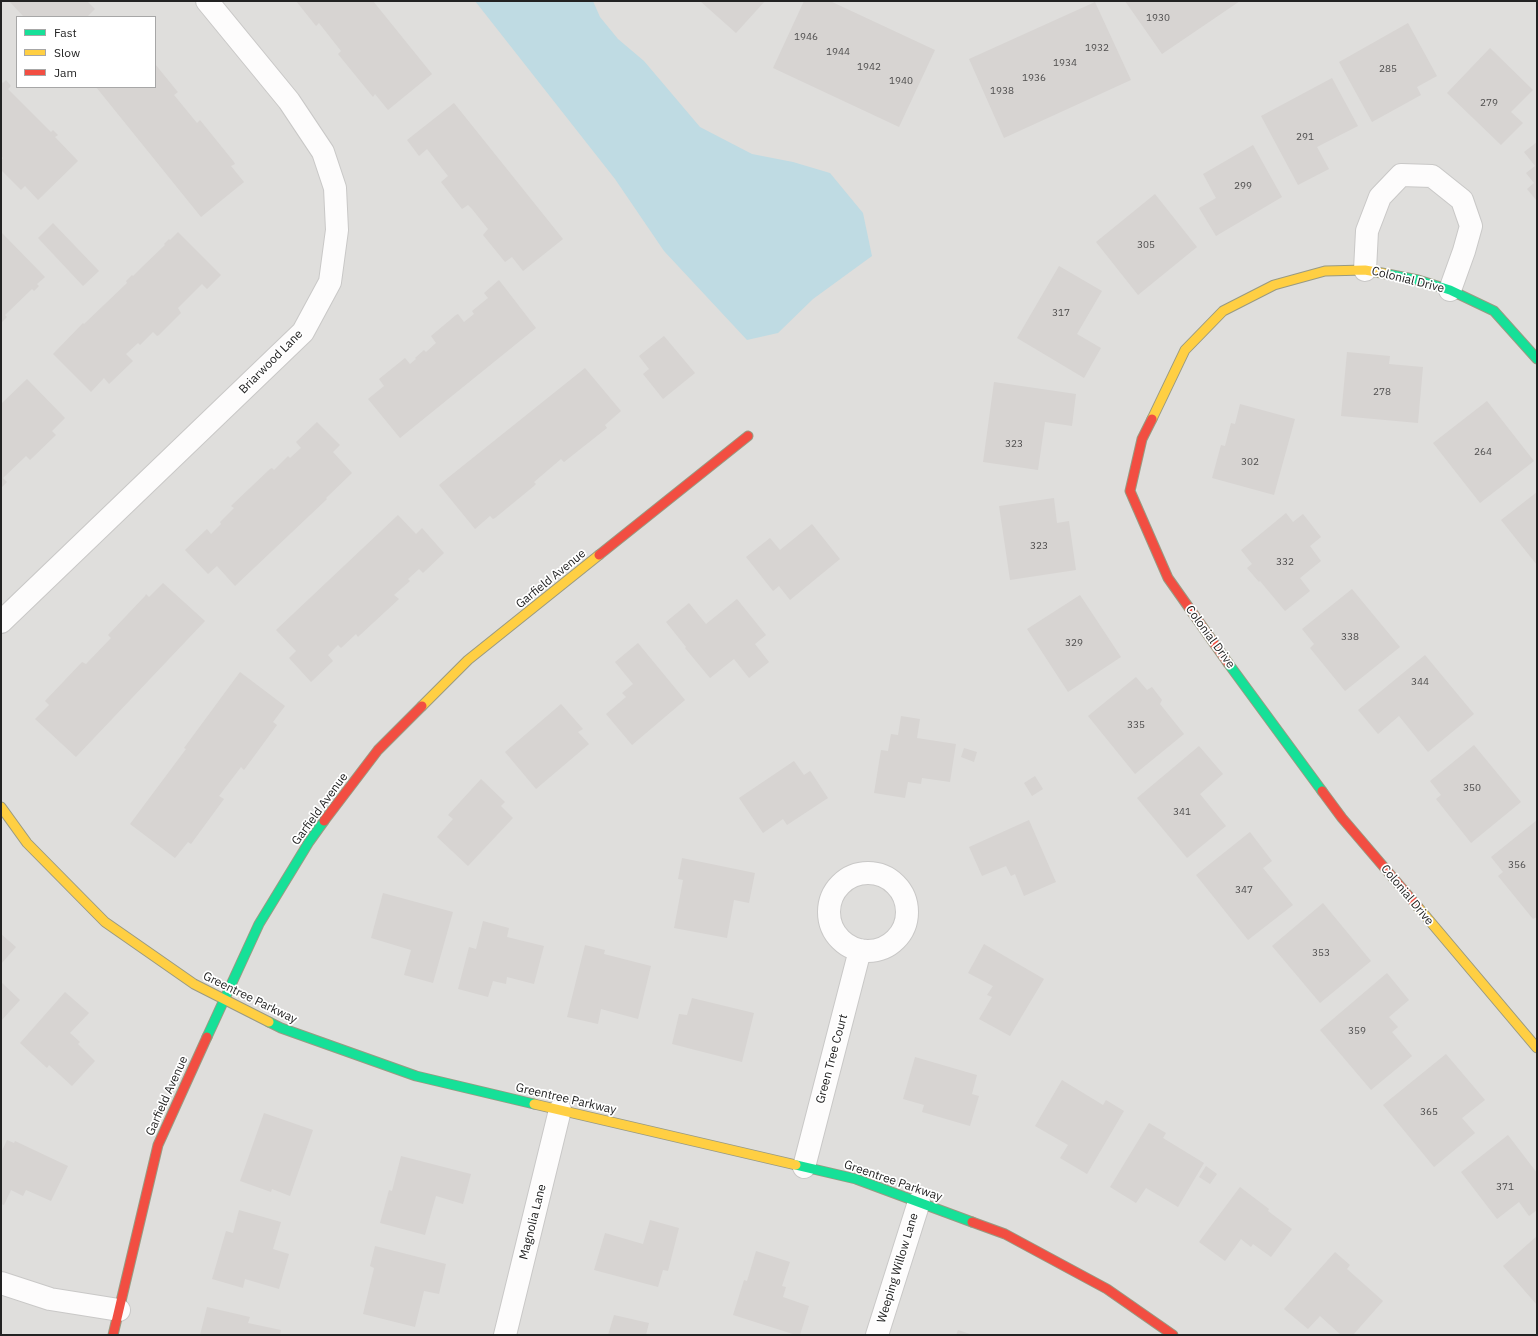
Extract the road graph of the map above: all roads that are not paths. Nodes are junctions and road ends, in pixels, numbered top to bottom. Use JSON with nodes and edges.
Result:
{"nodes":[{"id":1,"x":207,"y":1,"type":"edge"},
{"id":2,"x":1365,"y":270,"type":"junction"},
{"id":3,"x":1450,"y":290,"type":"junction"},
{"id":4,"x":1537,"y":359,"type":"edge"},
{"id":5,"x":748,"y":436,"type":"dead end"},
{"id":6,"x":1,"y":622,"type":"edge"},
{"id":7,"x":1,"y":807,"type":"edge"},
{"id":8,"x":860,"y":950,"type":"dead end"},
{"id":9,"x":224,"y":999,"type":"junction"},
{"id":10,"x":1537,"y":1048,"type":"edge"},
{"id":11,"x":560,"y":1110,"type":"junction"},
{"id":12,"x":804,"y":1167,"type":"junction"},
{"id":13,"x":919,"y":1202,"type":"junction"},
{"id":14,"x":1,"y":1283,"type":"edge"},
{"id":15,"x":119,"y":1310,"type":"junction"},
{"id":16,"x":113,"y":1335,"type":"edge"},
{"id":17,"x":505,"y":1335,"type":"edge"},
{"id":18,"x":877,"y":1335,"type":"edge"},
{"id":19,"x":1173,"y":1335,"type":"edge"}],
"edges":[{"from":1,"to":6,"type":"street","name":"Briarwood Lane"},
{"from":2,"to":3,"type":"street","name":"Colonial Drive"},
{"from":2,"to":3,"type":"street","name":"Colonial Drive"},
{"from":2,"to":10,"type":"street","name":"Colonial Drive"},
{"from":3,"to":4,"type":"street","name":"Colonial Drive"},
{"from":5,"to":9,"type":"street","name":"Garfield Avenue"},
{"from":7,"to":9,"type":"street","name":"Greentree Parkway"},
{"from":8,"to":12,"type":"street","name":"Green Tree Court"},
{"from":9,"to":11,"type":"street","name":"Greentree Parkway"},
{"from":9,"to":15,"type":"street","name":"Garfield Avenue"},
{"from":11,"to":12,"type":"street","name":"Greentree Parkway"},
{"from":11,"to":17,"type":"street","name":"Magnolia Lane"},
{"from":12,"to":13,"type":"street","name":"Greentree Parkway"},
{"from":13,"to":18,"type":"street","name":"Weeping Willow Lane"},
{"from":13,"to":19,"type":"street","name":"Greentree Parkway"},
{"from":14,"to":15,"type":"street"},
{"from":15,"to":16,"type":"street","name":"Garfield Avenue"}]}
